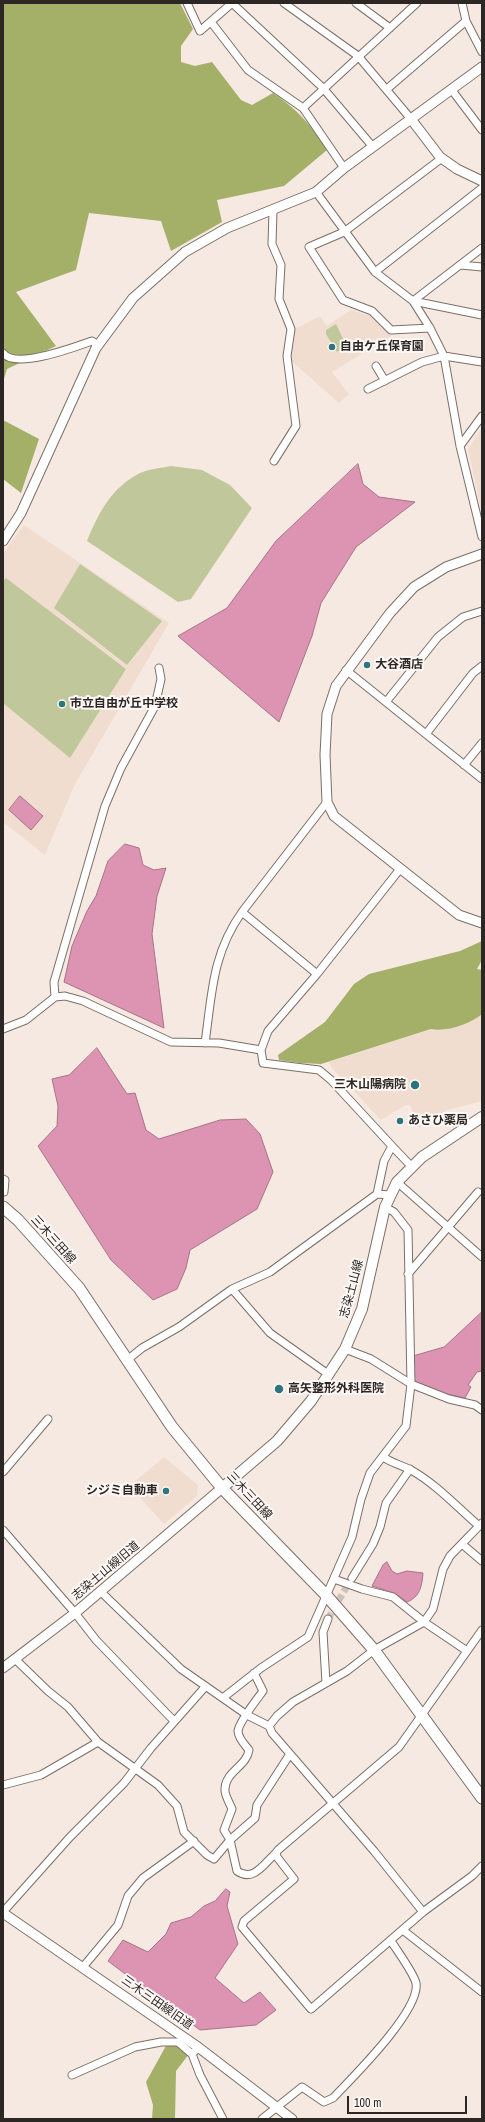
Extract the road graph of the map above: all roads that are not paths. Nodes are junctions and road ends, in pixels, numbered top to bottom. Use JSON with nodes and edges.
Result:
{"nodes":[{"id":1,"x":187,"y":3,"type":"edge"},
{"id":2,"x":232,"y":3,"type":"edge"},
{"id":3,"x":284,"y":3,"type":"edge"},
{"id":4,"x":356,"y":3,"type":"edge"},
{"id":5,"x":417,"y":3,"type":"edge"},
{"id":6,"x":462,"y":3,"type":"edge"},
{"id":7,"x":225,"y":6,"type":"edge"},
{"id":8,"x":211,"y":22,"type":"junction"},
{"id":9,"x":466,"y":22,"type":"junction"},
{"id":10,"x":390,"y":28,"type":"junction"},
{"id":11,"x":482,"y":52,"type":"edge"},
{"id":12,"x":358,"y":56,"type":"junction"},
{"id":13,"x":482,"y":67,"type":"edge"},
{"id":14,"x":323,"y":88,"type":"junction"},
{"id":15,"x":387,"y":89,"type":"junction"},
{"id":16,"x":451,"y":90,"type":"junction"},
{"id":17,"x":303,"y":108,"type":"junction"},
{"id":18,"x":411,"y":119,"type":"junction"},
{"id":19,"x":482,"y":130,"type":"edge"},
{"id":20,"x":373,"y":147,"type":"junction"},
{"id":21,"x":442,"y":158,"type":"junction"},
{"id":22,"x":344,"y":168,"type":"junction"},
{"id":23,"x":482,"y":182,"type":"edge"},
{"id":24,"x":482,"y":188,"type":"edge"},
{"id":25,"x":316,"y":192,"type":"junction"},
{"id":26,"x":273,"y":211,"type":"junction"},
{"id":27,"x":344,"y":232,"type":"junction"},
{"id":28,"x":482,"y":248,"type":"edge"},
{"id":29,"x":460,"y":265,"type":"junction"},
{"id":30,"x":482,"y":267,"type":"edge"},
{"id":31,"x":375,"y":272,"type":"junction"},
{"id":32,"x":413,"y":301,"type":"junction"},
{"id":33,"x":482,"y":315,"type":"edge"},
{"id":34,"x":430,"y":328,"type":"junction"},
{"id":35,"x":98,"y":345,"type":"junction"},
{"id":36,"x":3,"y":353,"type":"edge"},
{"id":37,"x":444,"y":356,"type":"junction"},
{"id":38,"x":482,"y":362,"type":"edge"},
{"id":39,"x":376,"y":366,"type":"dead end"},
{"id":40,"x":385,"y":381,"type":"junction"},
{"id":41,"x":368,"y":389,"type":"dead end"},
{"id":42,"x":482,"y":416,"type":"edge"},
{"id":43,"x":460,"y":446,"type":"junction"},
{"id":44,"x":274,"y":461,"type":"dead end"},
{"id":45,"x":482,"y":537,"type":"edge"},
{"id":46,"x":3,"y":541,"type":"edge"},
{"id":47,"x":482,"y":554,"type":"edge"},
{"id":48,"x":482,"y":611,"type":"edge"},
{"id":49,"x":482,"y":666,"type":"edge"},
{"id":50,"x":160,"y":668,"type":"dead end"},
{"id":51,"x":346,"y":670,"type":"junction"},
{"id":52,"x":386,"y":702,"type":"junction"},
{"id":53,"x":426,"y":734,"type":"junction"},
{"id":54,"x":482,"y":743,"type":"edge"},
{"id":55,"x":464,"y":765,"type":"junction"},
{"id":56,"x":482,"y":779,"type":"edge"},
{"id":57,"x":327,"y":802,"type":"junction"},
{"id":58,"x":400,"y":870,"type":"junction"},
{"id":59,"x":242,"y":912,"type":"junction"},
{"id":60,"x":482,"y":923,"type":"edge"},
{"id":61,"x":317,"y":974,"type":"junction"},
{"id":62,"x":56,"y":997,"type":"junction"},
{"id":63,"x":3,"y":1029,"type":"edge"},
{"id":64,"x":205,"y":1043,"type":"junction"},
{"id":65,"x":261,"y":1050,"type":"junction"},
{"id":66,"x":482,"y":1118,"type":"edge"},
{"id":67,"x":392,"y":1146,"type":"junction"},
{"id":68,"x":411,"y":1166,"type":"junction"},
{"id":69,"x":3,"y":1179,"type":"edge"},
{"id":70,"x":397,"y":1182,"type":"junction"},
{"id":71,"x":4,"y":1192,"type":"dead end"},
{"id":72,"x":478,"y":1192,"type":"dead end"},
{"id":73,"x":378,"y":1194,"type":"junction"},
{"id":74,"x":390,"y":1195,"type":"junction"},
{"id":75,"x":3,"y":1207,"type":"edge"},
{"id":76,"x":386,"y":1207,"type":"junction"},
{"id":77,"x":449,"y":1228,"type":"junction"},
{"id":78,"x":482,"y":1257,"type":"edge"},
{"id":79,"x":408,"y":1274,"type":"junction"},
{"id":80,"x":232,"y":1290,"type":"junction"},
{"id":81,"x":345,"y":1349,"type":"junction"},
{"id":82,"x":126,"y":1361,"type":"junction"},
{"id":83,"x":328,"y":1374,"type":"junction"},
{"id":84,"x":411,"y":1384,"type":"junction"},
{"id":85,"x":482,"y":1410,"type":"edge"},
{"id":86,"x":48,"y":1419,"type":"dead end"},
{"id":87,"x":383,"y":1457,"type":"junction"},
{"id":88,"x":410,"y":1469,"type":"junction"},
{"id":89,"x":3,"y":1472,"type":"edge"},
{"id":90,"x":222,"y":1488,"type":"junction"},
{"id":91,"x":480,"y":1525,"type":"edge"},
{"id":92,"x":3,"y":1530,"type":"edge"},
{"id":93,"x":462,"y":1544,"type":"junction"},
{"id":94,"x":482,"y":1561,"type":"edge"},
{"id":95,"x":352,"y":1578,"type":"tunnel mouth"},
{"id":96,"x":334,"y":1579,"type":"junction"},
{"id":97,"x":100,"y":1591,"type":"junction"},
{"id":98,"x":326,"y":1595,"type":"junction"},
{"id":99,"x":75,"y":1613,"type":"junction"},
{"id":100,"x":328,"y":1619,"type":"tunnel mouth"},
{"id":101,"x":424,"y":1622,"type":"junction"},
{"id":102,"x":482,"y":1630,"type":"edge"},
{"id":103,"x":374,"y":1650,"type":"junction"},
{"id":104,"x":467,"y":1651,"type":"junction"},
{"id":105,"x":15,"y":1659,"type":"junction"},
{"id":106,"x":3,"y":1668,"type":"edge"},
{"id":107,"x":254,"y":1673,"type":"junction"},
{"id":108,"x":326,"y":1682,"type":"junction"},
{"id":109,"x":205,"y":1687,"type":"junction"},
{"id":110,"x":224,"y":1697,"type":"junction"},
{"id":111,"x":422,"y":1714,"type":"junction"},
{"id":112,"x":247,"y":1715,"type":"junction"},
{"id":113,"x":174,"y":1721,"type":"junction"},
{"id":114,"x":269,"y":1726,"type":"junction"},
{"id":115,"x":98,"y":1742,"type":"junction"},
{"id":116,"x":290,"y":1754,"type":"junction"},
{"id":117,"x":135,"y":1769,"type":"junction"},
{"id":118,"x":3,"y":1785,"type":"edge"},
{"id":119,"x":482,"y":1798,"type":"edge"},
{"id":120,"x":332,"y":1802,"type":"junction"},
{"id":121,"x":230,"y":1840,"type":"junction"},
{"id":122,"x":194,"y":1841,"type":"junction"},
{"id":123,"x":276,"y":1853,"type":"junction"},
{"id":124,"x":482,"y":1866,"type":"edge"},
{"id":125,"x":3,"y":1912,"type":"edge"},
{"id":126,"x":423,"y":1912,"type":"junction"},
{"id":127,"x":404,"y":1931,"type":"junction"},
{"id":128,"x":391,"y":1941,"type":"junction"},
{"id":129,"x":83,"y":1967,"type":"junction"},
{"id":130,"x":482,"y":1992,"type":"edge"},
{"id":131,"x":195,"y":2050,"type":"junction"},
{"id":132,"x":72,"y":2075,"type":"dead end"},
{"id":133,"x":277,"y":2107,"type":"junction"},
{"id":134,"x":223,"y":2119,"type":"edge"},
{"id":135,"x":262,"y":2119,"type":"edge"},
{"id":136,"x":292,"y":2119,"type":"edge"}],
"edges":[{"from":1,"to":8,"type":"street"},
{"from":2,"to":7,"type":"street"},
{"from":2,"to":14,"type":"street"},
{"from":3,"to":12,"type":"street"},
{"from":4,"to":10,"type":"street"},
{"from":5,"to":10,"type":"street"},
{"from":6,"to":9,"type":"street"},
{"from":7,"to":8,"type":"street"},
{"from":8,"to":17,"type":"street"},
{"from":9,"to":11,"type":"street"},
{"from":9,"to":15,"type":"street"},
{"from":10,"to":12,"type":"street"},
{"from":12,"to":14,"type":"street"},
{"from":12,"to":15,"type":"street"},
{"from":13,"to":16,"type":"street"},
{"from":14,"to":17,"type":"street"},
{"from":14,"to":20,"type":"street"},
{"from":15,"to":18,"type":"street"},
{"from":16,"to":18,"type":"street"},
{"from":16,"to":19,"type":"street"},
{"from":17,"to":22,"type":"street"},
{"from":18,"to":20,"type":"street"},
{"from":18,"to":21,"type":"street"},
{"from":20,"to":22,"type":"street"},
{"from":21,"to":23,"type":"street"},
{"from":21,"to":27,"type":"street"},
{"from":22,"to":25,"type":"street"},
{"from":24,"to":31,"type":"street"},
{"from":25,"to":26,"type":"street"},
{"from":25,"to":27,"type":"street"},
{"from":26,"to":35,"type":"street"},
{"from":26,"to":44,"type":"street"},
{"from":27,"to":31,"type":"street"},
{"from":27,"to":34,"type":"street"},
{"from":28,"to":29,"type":"street"},
{"from":29,"to":30,"type":"street"},
{"from":29,"to":32,"type":"street"},
{"from":31,"to":32,"type":"street"},
{"from":32,"to":33,"type":"street"},
{"from":32,"to":34,"type":"street"},
{"from":34,"to":37,"type":"street"},
{"from":35,"to":36,"type":"street"},
{"from":35,"to":46,"type":"street"},
{"from":37,"to":38,"type":"street"},
{"from":37,"to":40,"type":"street"},
{"from":37,"to":43,"type":"street"},
{"from":39,"to":40,"type":"street"},
{"from":40,"to":41,"type":"street"},
{"from":42,"to":43,"type":"street"},
{"from":43,"to":45,"type":"street"},
{"from":47,"to":51,"type":"street"},
{"from":48,"to":52,"type":"street"},
{"from":49,"to":53,"type":"street"},
{"from":50,"to":62,"type":"street"},
{"from":51,"to":52,"type":"street"},
{"from":51,"to":57,"type":"street"},
{"from":52,"to":53,"type":"street"},
{"from":53,"to":55,"type":"street"},
{"from":54,"to":55,"type":"street"},
{"from":55,"to":56,"type":"street"},
{"from":57,"to":58,"type":"street"},
{"from":57,"to":59,"type":"street"},
{"from":58,"to":60,"type":"street"},
{"from":58,"to":61,"type":"street"},
{"from":59,"to":61,"type":"street"},
{"from":59,"to":64,"type":"street"},
{"from":61,"to":65,"type":"street"},
{"from":62,"to":63,"type":"street"},
{"from":62,"to":64,"type":"street"},
{"from":64,"to":65,"type":"street"},
{"from":65,"to":67,"type":"street"},
{"from":66,"to":68,"type":"main road","name":"志染土山線"},
{"from":67,"to":68,"type":"street"},
{"from":67,"to":73,"type":"street"},
{"from":68,"to":70,"type":"main road","name":"志染土山線"},
{"from":69,"to":71,"type":"street"},
{"from":70,"to":74,"type":"main road","name":"志染土山線"},
{"from":70,"to":77,"type":"street"},
{"from":72,"to":77,"type":"street"},
{"from":73,"to":74,"type":"street"},
{"from":73,"to":80,"type":"street"},
{"from":74,"to":76,"type":"main road","name":"志染土山線"},
{"from":75,"to":82,"type":"main road","name":"三木三田線"},
{"from":76,"to":79,"type":"street"},
{"from":76,"to":81,"type":"main road","name":"志染土山線"},
{"from":77,"to":78,"type":"street"},
{"from":77,"to":79,"type":"street"},
{"from":79,"to":84,"type":"street"},
{"from":80,"to":82,"type":"street"},
{"from":80,"to":83,"type":"street"},
{"from":81,"to":83,"type":"main road","name":"志染土山線"},
{"from":81,"to":84,"type":"street"},
{"from":82,"to":90,"type":"main road","name":"三木三田線"},
{"from":83,"to":90,"type":"main road","name":"志染土山線"},
{"from":84,"to":85,"type":"street"},
{"from":84,"to":87,"type":"street"},
{"from":86,"to":89,"type":"street"},
{"from":87,"to":88,"type":"street"},
{"from":87,"to":96,"type":"street"},
{"from":88,"to":91,"type":"street"},
{"from":88,"to":95,"type":"street"},
{"from":90,"to":97,"type":"street","name":"志染土山線旧道"},
{"from":90,"to":98,"type":"main road","name":"三木三田線"},
{"from":91,"to":93,"type":"street"},
{"from":92,"to":99,"type":"street"},
{"from":93,"to":94,"type":"street"},
{"from":93,"to":101,"type":"street"},
{"from":96,"to":98,"type":"street"},
{"from":96,"to":101,"type":"street"},
{"from":97,"to":99,"type":"street","name":"志染土山線旧道"},
{"from":97,"to":109,"type":"street"},
{"from":98,"to":103,"type":"main road","name":"三木三田線"},
{"from":98,"to":107,"type":"street"},
{"from":99,"to":105,"type":"street","name":"志染土山線旧道"},
{"from":99,"to":113,"type":"street"},
{"from":100,"to":108,"type":"street"},
{"from":101,"to":103,"type":"street"},
{"from":101,"to":104,"type":"street"},
{"from":102,"to":104,"type":"street"},
{"from":103,"to":108,"type":"street"},
{"from":103,"to":111,"type":"main road","name":"三木三田線"},
{"from":104,"to":111,"type":"street"},
{"from":105,"to":106,"type":"street","name":"志染土山線旧道"},
{"from":105,"to":115,"type":"street"},
{"from":107,"to":110,"type":"street"},
{"from":107,"to":112,"type":"street"},
{"from":108,"to":114,"type":"street"},
{"from":109,"to":110,"type":"street"},
{"from":109,"to":113,"type":"street"},
{"from":110,"to":112,"type":"street"},
{"from":111,"to":119,"type":"main road","name":"三木三田線"},
{"from":111,"to":120,"type":"street"},
{"from":112,"to":114,"type":"street"},
{"from":112,"to":121,"type":"street"},
{"from":113,"to":117,"type":"street"},
{"from":114,"to":116,"type":"street"},
{"from":115,"to":117,"type":"street"},
{"from":115,"to":118,"type":"street"},
{"from":116,"to":120,"type":"street"},
{"from":116,"to":121,"type":"street"},
{"from":117,"to":122,"type":"street"},
{"from":117,"to":125,"type":"street"},
{"from":120,"to":123,"type":"street"},
{"from":120,"to":126,"type":"street"},
{"from":121,"to":122,"type":"street"},
{"from":121,"to":123,"type":"street"},
{"from":122,"to":129,"type":"street"},
{"from":123,"to":128,"type":"street"},
{"from":124,"to":126,"type":"street"},
{"from":125,"to":129,"type":"street","name":"三木三田線旧道"},
{"from":126,"to":127,"type":"street"},
{"from":127,"to":128,"type":"street"},
{"from":127,"to":130,"type":"street"},
{"from":128,"to":133,"type":"street"},
{"from":129,"to":131,"type":"street","name":"三木三田線旧道"},
{"from":131,"to":132,"type":"street"},
{"from":131,"to":133,"type":"street","name":"三木三田線旧道"},
{"from":131,"to":134,"type":"street"},
{"from":133,"to":135,"type":"street"},
{"from":133,"to":136,"type":"street","name":"三木三田線旧道"}]}
